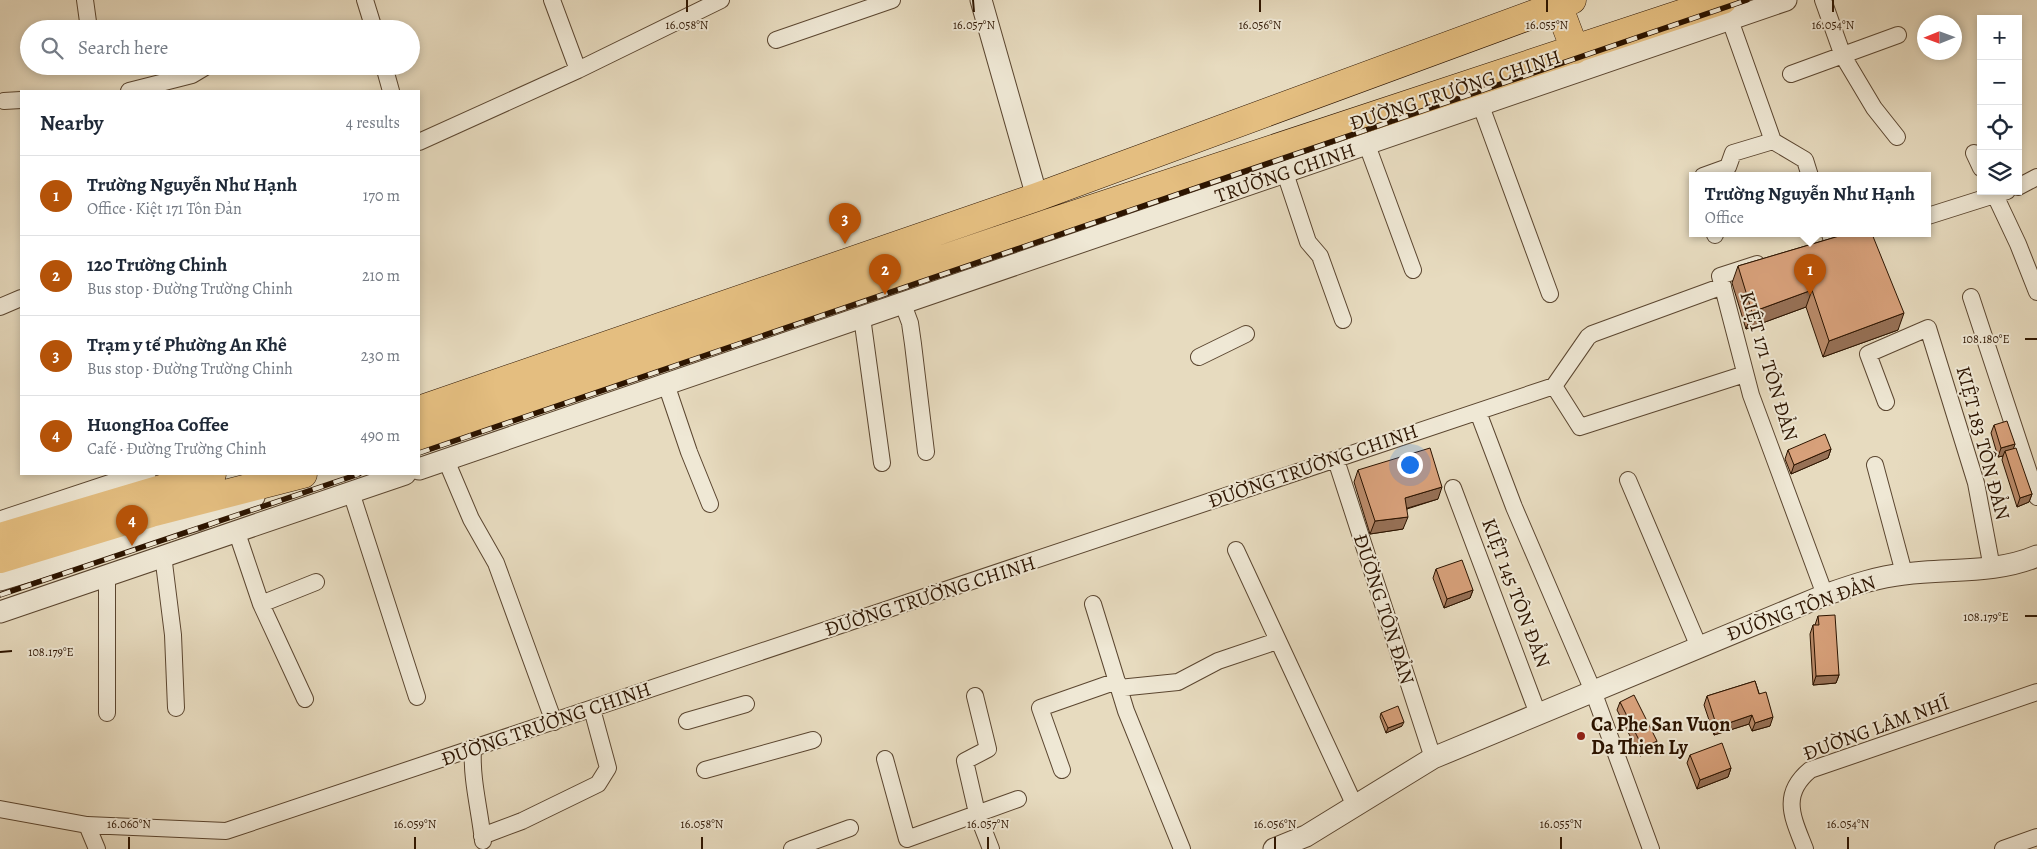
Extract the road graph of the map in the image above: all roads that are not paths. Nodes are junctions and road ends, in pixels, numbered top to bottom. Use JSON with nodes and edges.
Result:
{"nodes":[{"id":1,"x":85,"y":0,"type":"edge"},
{"id":2,"x":366,"y":0,"type":"edge"},
{"id":3,"x":552,"y":0,"type":"edge"},
{"id":4,"x":722,"y":0,"type":"edge"},
{"id":5,"x":892,"y":0,"type":"edge"},
{"id":6,"x":981,"y":0,"type":"edge"},
{"id":7,"x":1786,"y":0,"type":"edge"},
{"id":8,"x":1823,"y":0,"type":"edge"},
{"id":9,"x":1565,"y":3,"type":"edge"},
{"id":10,"x":1726,"y":10,"type":"edge"},
{"id":11,"x":88,"y":20,"type":"edge"},
{"id":12,"x":372,"y":20,"type":"edge"},
{"id":13,"x":1898,"y":35,"type":"dead end"},
{"id":14,"x":776,"y":40,"type":"dead end"},
{"id":15,"x":1575,"y":50,"type":"junction"},
{"id":16,"x":1843,"y":54,"type":"junction"},
{"id":17,"x":578,"y":70,"type":"junction"},
{"id":18,"x":1791,"y":74,"type":"dead end"},
{"id":19,"x":192,"y":75,"type":"edge"},
{"id":20,"x":387,"y":75,"type":"edge"},
{"id":21,"x":133,"y":90,"type":"edge"},
{"id":22,"x":391,"y":90,"type":"edge"},
{"id":23,"x":20,"y":100,"type":"edge"},
{"id":24,"x":4,"y":101,"type":"dead end"},
{"id":25,"x":1481,"y":106,"type":"junction"},
{"id":26,"x":1897,"y":137,"type":"dead end"},
{"id":27,"x":1773,"y":141,"type":"junction"},
{"id":28,"x":420,"y":142,"type":"edge"},
{"id":29,"x":1367,"y":145,"type":"junction"},
{"id":30,"x":1714,"y":172,"type":"edge"},
{"id":31,"x":1809,"y":172,"type":"edge"},
{"id":32,"x":1285,"y":173,"type":"junction"},
{"id":33,"x":2037,"y":177,"type":"edge"},
{"id":34,"x":2022,"y":185,"type":"edge"},
{"id":35,"x":1992,"y":195,"type":"edge"},
{"id":36,"x":1999,"y":195,"type":"edge"},
{"id":37,"x":1037,"y":197,"type":"junction"},
{"id":38,"x":1931,"y":215,"type":"edge"},
{"id":39,"x":1831,"y":238,"type":"edge"},
{"id":40,"x":1814,"y":247,"type":"edge"},
{"id":41,"x":1776,"y":259,"type":"edge"},
{"id":42,"x":1413,"y":270,"type":"dead end"},
{"id":43,"x":1723,"y":286,"type":"junction"},
{"id":44,"x":2037,"y":292,"type":"edge"},
{"id":45,"x":1550,"y":294,"type":"dead end"},
{"id":46,"x":1971,"y":297,"type":"dead end"},
{"id":47,"x":20,"y":298,"type":"edge"},
{"id":48,"x":903,"y":304,"type":"junction"},
{"id":49,"x":0,"y":307,"type":"edge"},
{"id":50,"x":862,"y":317,"type":"junction"},
{"id":51,"x":1343,"y":320,"type":"dead end"},
{"id":52,"x":1246,"y":334,"type":"dead end"},
{"id":53,"x":1199,"y":357,"type":"dead end"},
{"id":54,"x":1745,"y":374,"type":"junction"},
{"id":55,"x":666,"y":384,"type":"junction"},
{"id":56,"x":1554,"y":386,"type":"junction"},
{"id":57,"x":1886,"y":402,"type":"dead end"},
{"id":58,"x":420,"y":410,"type":"edge"},
{"id":59,"x":1478,"y":412,"type":"junction"},
{"id":60,"x":420,"y":437,"type":"edge"},
{"id":61,"x":926,"y":452,"type":"dead end"},
{"id":62,"x":446,"y":460,"type":"junction"},
{"id":63,"x":1336,"y":460,"type":"junction"},
{"id":64,"x":882,"y":463,"type":"dead end"},
{"id":65,"x":1875,"y":465,"type":"dead end"},
{"id":66,"x":420,"y":469,"type":"edge"},
{"id":67,"x":209,"y":475,"type":"edge"},
{"id":68,"x":295,"y":475,"type":"edge"},
{"id":69,"x":312,"y":475,"type":"edge"},
{"id":70,"x":402,"y":475,"type":"edge"},
{"id":71,"x":1628,"y":480,"type":"dead end"},
{"id":72,"x":1453,"y":488,"type":"dead end"},
{"id":73,"x":351,"y":492,"type":"junction"},
{"id":74,"x":147,"y":493,"type":"edge"},
{"id":75,"x":2037,"y":497,"type":"edge"},
{"id":76,"x":710,"y":504,"type":"dead end"},
{"id":77,"x":0,"y":522,"type":"edge"},
{"id":78,"x":236,"y":530,"type":"junction"},
{"id":79,"x":0,"y":537,"type":"edge"},
{"id":80,"x":1236,"y":550,"type":"dead end"},
{"id":81,"x":164,"y":555,"type":"junction"},
{"id":82,"x":2037,"y":556,"type":"edge"},
{"id":83,"x":0,"y":559,"type":"edge"},
{"id":84,"x":1992,"y":568,"type":"junction"},
{"id":85,"x":1904,"y":573,"type":"junction"},
{"id":86,"x":107,"y":574,"type":"junction"},
{"id":87,"x":0,"y":580,"type":"edge"},
{"id":88,"x":316,"y":582,"type":"dead end"},
{"id":89,"x":1825,"y":595,"type":"junction"},
{"id":90,"x":261,"y":604,"type":"junction"},
{"id":91,"x":1094,"y":604,"type":"dead end"},
{"id":92,"x":0,"y":612,"type":"edge"},
{"id":93,"x":1277,"y":641,"type":"junction"},
{"id":94,"x":1699,"y":647,"type":"junction"},
{"id":95,"x":1118,"y":684,"type":"junction"},
{"id":96,"x":1593,"y":691,"type":"junction"},
{"id":97,"x":2037,"y":692,"type":"edge"},
{"id":98,"x":975,"y":696,"type":"dead end"},
{"id":99,"x":418,"y":697,"type":"dead end"},
{"id":100,"x":305,"y":699,"type":"dead end"},
{"id":101,"x":746,"y":704,"type":"dead end"},
{"id":102,"x":176,"y":708,"type":"dead end"},
{"id":103,"x":592,"y":709,"type":"junction"},
{"id":104,"x":107,"y":713,"type":"dead end"},
{"id":105,"x":1538,"y":714,"type":"junction"},
{"id":106,"x":687,"y":721,"type":"dead end"},
{"id":107,"x":554,"y":722,"type":"junction"},
{"id":108,"x":812,"y":740,"type":"dead end"},
{"id":109,"x":472,"y":749,"type":"junction"},
{"id":110,"x":1433,"y":758,"type":"junction"},
{"id":111,"x":885,"y":759,"type":"dead end"},
{"id":112,"x":705,"y":770,"type":"dead end"},
{"id":113,"x":1062,"y":770,"type":"dead end"},
{"id":114,"x":1018,"y":799,"type":"dead end"},
{"id":115,"x":1355,"y":806,"type":"junction"},
{"id":116,"x":0,"y":809,"type":"edge"},
{"id":117,"x":977,"y":814,"type":"junction"},
{"id":118,"x":87,"y":824,"type":"junction"},
{"id":119,"x":850,"y":828,"type":"dead end"},
{"id":120,"x":2037,"y":837,"type":"edge"},
{"id":121,"x":1310,"y":843,"type":"edge"},
{"id":122,"x":97,"y":849,"type":"edge"},
{"id":123,"x":792,"y":849,"type":"edge"},
{"id":124,"x":991,"y":849,"type":"edge"},
{"id":125,"x":1182,"y":849,"type":"edge"},
{"id":126,"x":1274,"y":849,"type":"edge"},
{"id":127,"x":1651,"y":849,"type":"edge"},
{"id":128,"x":1805,"y":849,"type":"edge"},
{"id":129,"x":2003,"y":849,"type":"edge"}],
"edges":[{"from":1,"to":11,"type":"street"},
{"from":2,"to":12,"type":"street"},
{"from":3,"to":17,"type":"street"},
{"from":4,"to":17,"type":"street"},
{"from":5,"to":14,"type":"street"},
{"from":6,"to":37,"type":"street"},
{"from":7,"to":10,"type":"street","name":"TRƯỜNG CHINH"},
{"from":8,"to":16,"type":"street"},
{"from":9,"to":15,"type":"highway"},
{"from":9,"to":37,"type":"highway","name":"ĐƯỜNG TRƯỜNG CHINH"},
{"from":10,"to":15,"type":"highway","name":"ĐƯỜNG TRƯỜNG CHINH"},
{"from":10,"to":25,"type":"street","name":"TRƯỜNG CHINH"},
{"from":10,"to":27,"type":"street"},
{"from":13,"to":16,"type":"street"},
{"from":15,"to":60,"type":"highway","name":"ĐƯỜNG TRƯỜNG CHINH"},
{"from":16,"to":18,"type":"street"},
{"from":16,"to":26,"type":"street"},
{"from":17,"to":28,"type":"street"},
{"from":19,"to":21,"type":"street"},
{"from":20,"to":22,"type":"street"},
{"from":23,"to":24,"type":"street"},
{"from":25,"to":29,"type":"street","name":"TRƯỜNG CHINH"},
{"from":25,"to":45,"type":"street"},
{"from":27,"to":30,"type":"street"},
{"from":27,"to":31,"type":"street"},
{"from":29,"to":32,"type":"street","name":"TRƯỜNG CHINH"},
{"from":29,"to":42,"type":"street"},
{"from":32,"to":48,"type":"street","name":"TRƯỜNG CHINH"},
{"from":32,"to":51,"type":"street"},
{"from":33,"to":34,"type":"street"},
{"from":35,"to":38,"type":"street"},
{"from":36,"to":44,"type":"street"},
{"from":37,"to":58,"type":"highway","name":"ĐƯỜNG TRƯỜNG CHINH"},
{"from":39,"to":40,"type":"street"},
{"from":41,"to":43,"type":"street","name":"KIỆT 171 TÔN ĐẢN"},
{"from":43,"to":54,"type":"street","name":"KIỆT 171 TÔN ĐẢN"},
{"from":43,"to":56,"type":"street"},
{"from":46,"to":75,"type":"street"},
{"from":47,"to":49,"type":"street"},
{"from":48,"to":50,"type":"street"},
{"from":48,"to":61,"type":"street"},
{"from":50,"to":55,"type":"street"},
{"from":50,"to":64,"type":"street"},
{"from":52,"to":53,"type":"street"},
{"from":54,"to":56,"type":"street"},
{"from":54,"to":89,"type":"street","name":"KIỆT 171 TÔN ĐẢN"},
{"from":55,"to":62,"type":"street"},
{"from":55,"to":76,"type":"street"},
{"from":56,"to":59,"type":"street","name":"ĐƯỜNG TRƯỜNG CHINH"},
{"from":57,"to":84,"type":"street","name":"KIỆT 183 TÔN ĐẢN"},
{"from":59,"to":63,"type":"street","name":"ĐƯỜNG TRƯỜNG CHINH"},
{"from":59,"to":96,"type":"street"},
{"from":62,"to":66,"type":"street"},
{"from":62,"to":107,"type":"street"},
{"from":63,"to":103,"type":"street","name":"ĐƯỜNG TRƯỜNG CHINH"},
{"from":63,"to":110,"type":"street","name":"ĐƯỜNG TÔN ĐẢN"},
{"from":65,"to":85,"type":"street"},
{"from":67,"to":74,"type":"highway"},
{"from":68,"to":74,"type":"highway"},
{"from":69,"to":87,"type":"street"},
{"from":70,"to":73,"type":"street"},
{"from":71,"to":94,"type":"street"},
{"from":72,"to":105,"type":"street","name":"KIỆT 145 TÔN ĐẢN"},
{"from":73,"to":78,"type":"street"},
{"from":73,"to":99,"type":"street"},
{"from":74,"to":77,"type":"street"},
{"from":74,"to":79,"type":"highway"},
{"from":74,"to":83,"type":"highway"},
{"from":78,"to":81,"type":"street"},
{"from":78,"to":90,"type":"street"},
{"from":80,"to":93,"type":"street"},
{"from":81,"to":86,"type":"street"},
{"from":81,"to":102,"type":"street"},
{"from":82,"to":84,"type":"street","name":"ĐƯỜNG TÔN ĐẢN"},
{"from":84,"to":85,"type":"street","name":"ĐƯỜNG TÔN ĐẢN"},
{"from":85,"to":89,"type":"street","name":"ĐƯỜNG TÔN ĐẢN"},
{"from":86,"to":92,"type":"street"},
{"from":86,"to":104,"type":"street"},
{"from":88,"to":90,"type":"street"},
{"from":89,"to":94,"type":"street","name":"ĐƯỜNG TÔN ĐẢN"},
{"from":90,"to":100,"type":"street"},
{"from":91,"to":95,"type":"street"},
{"from":93,"to":95,"type":"street"},
{"from":93,"to":115,"type":"street"},
{"from":94,"to":96,"type":"street","name":"ĐƯỜNG TÔN ĐẢN"},
{"from":95,"to":113,"type":"street"},
{"from":95,"to":125,"type":"street"},
{"from":96,"to":105,"type":"street","name":"ĐƯỜNG TÔN ĐẢN"},
{"from":96,"to":127,"type":"street"},
{"from":97,"to":128,"type":"street","name":"ĐƯỜNG LÂM NHĨ"},
{"from":98,"to":117,"type":"street"},
{"from":101,"to":106,"type":"street"},
{"from":103,"to":107,"type":"street","name":"ĐƯỜNG TRƯỜNG CHINH"},
{"from":103,"to":109,"type":"street"},
{"from":105,"to":110,"type":"street","name":"ĐƯỜNG TÔN ĐẢN"},
{"from":107,"to":109,"type":"street","name":"ĐƯỜNG TRƯỜNG CHINH"},
{"from":108,"to":112,"type":"street"},
{"from":109,"to":118,"type":"street","name":"ĐƯỜNG TRƯỜNG CHINH"},
{"from":110,"to":115,"type":"street","name":"ĐƯỜNG TÔN ĐẢN"},
{"from":111,"to":117,"type":"street"},
{"from":114,"to":117,"type":"street"},
{"from":115,"to":121,"type":"street","name":"ĐƯỜNG TÔN ĐẢN"},
{"from":116,"to":118,"type":"street","name":"ĐƯỜNG TRƯỜNG CHINH"},
{"from":117,"to":124,"type":"street"},
{"from":118,"to":122,"type":"street"},
{"from":119,"to":123,"type":"street"},
{"from":120,"to":129,"type":"street"},
{"from":121,"to":126,"type":"street","name":"ĐƯỜNG TÔN ĐẢN"}]}
